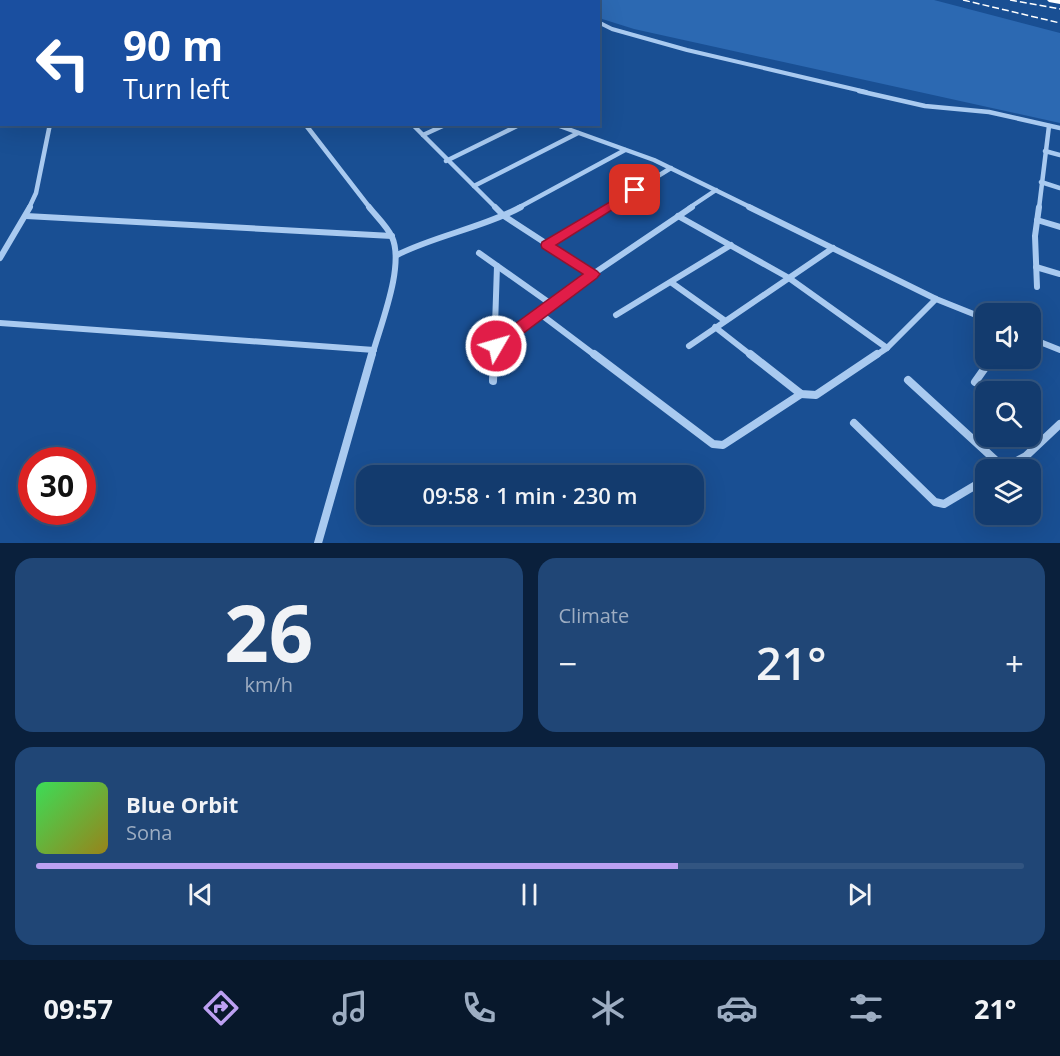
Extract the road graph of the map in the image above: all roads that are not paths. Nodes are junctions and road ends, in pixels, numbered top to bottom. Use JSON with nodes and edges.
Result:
{"nodes":[{"id":1,"x":1052,"y":0,"type":"edge"},
{"id":2,"x":1060,"y":1,"type":"edge"},
{"id":3,"x":600,"y":23,"type":"edge"},
{"id":4,"x":50,"y":126,"type":"edge"},
{"id":5,"x":307,"y":126,"type":"edge"},
{"id":6,"x":414,"y":126,"type":"edge"},
{"id":7,"x":443,"y":126,"type":"edge"},
{"id":8,"x":517,"y":126,"type":"edge"},
{"id":9,"x":559,"y":126,"type":"edge"},
{"id":10,"x":1049,"y":126,"type":"junction"},
{"id":11,"x":1060,"y":128,"type":"edge"},
{"id":12,"x":578,"y":133,"type":"junction"},
{"id":13,"x":423,"y":135,"type":"junction"},
{"id":14,"x":625,"y":150,"type":"junction"},
{"id":15,"x":1045,"y":151,"type":"junction"},
{"id":16,"x":1060,"y":155,"type":"edge"},
{"id":17,"x":446,"y":161,"type":"junction"},
{"id":18,"x":670,"y":168,"type":"junction"},
{"id":19,"x":1041,"y":182,"type":"junction"},
{"id":20,"x":474,"y":186,"type":"junction"},
{"id":21,"x":1060,"y":188,"type":"edge"},
{"id":22,"x":716,"y":190,"type":"junction"},
{"id":23,"x":26,"y":216,"type":"junction"},
{"id":24,"x":504,"y":216,"type":"junction"},
{"id":25,"x":678,"y":216,"type":"junction"},
{"id":26,"x":1037,"y":220,"type":"junction"},
{"id":27,"x":1060,"y":227,"type":"edge"},
{"id":28,"x":392,"y":236,"type":"junction"},
{"id":29,"x":547,"y":245,"type":"junction"},
{"id":30,"x":731,"y":245,"type":"junction"},
{"id":31,"x":833,"y":248,"type":"junction"},
{"id":32,"x":479,"y":253,"type":"dead end"},
{"id":33,"x":397,"y":255,"type":"junction"},
{"id":34,"x":0,"y":258,"type":"edge"},
{"id":35,"x":497,"y":266,"type":"junction"},
{"id":36,"x":1036,"y":267,"type":"junction"},
{"id":37,"x":593,"y":274,"type":"junction"},
{"id":38,"x":1060,"y":274,"type":"edge"},
{"id":39,"x":789,"y":278,"type":"junction"},
{"id":40,"x":672,"y":283,"type":"junction"},
{"id":41,"x":1037,"y":286,"type":"dead end"},
{"id":42,"x":936,"y":299,"type":"junction"},
{"id":43,"x":551,"y":304,"type":"junction"},
{"id":44,"x":539,"y":313,"type":"junction"},
{"id":45,"x":616,"y":315,"type":"dead end"},
{"id":46,"x":975,"y":315,"type":"edge"},
{"id":47,"x":724,"y":320,"type":"junction"},
{"id":48,"x":0,"y":323,"type":"edge"},
{"id":49,"x":715,"y":327,"type":"junction"},
{"id":50,"x":1041,"y":342,"type":"edge"},
{"id":51,"x":496,"y":346,"type":"junction"},
{"id":52,"x":689,"y":346,"type":"dead end"},
{"id":53,"x":887,"y":348,"type":"junction"},
{"id":54,"x":374,"y":350,"type":"junction"},
{"id":55,"x":1060,"y":350,"type":"edge"},
{"id":56,"x":908,"y":380,"type":"dead end"},
{"id":57,"x":493,"y":381,"type":"dead end"},
{"id":58,"x":801,"y":394,"type":"junction"},
{"id":59,"x":854,"y":423,"type":"dead end"},
{"id":60,"x":1060,"y":424,"type":"edge"},
{"id":61,"x":992,"y":459,"type":"edge"},
{"id":62,"x":1021,"y":459,"type":"edge"},
{"id":63,"x":975,"y":486,"type":"edge"},
{"id":64,"x":318,"y":543,"type":"edge"}],
"edges":[{"from":1,"to":2,"type":"highway"},
{"from":3,"to":10,"type":"street"},
{"from":4,"to":23,"type":"street"},
{"from":5,"to":28,"type":"street"},
{"from":6,"to":13,"type":"street"},
{"from":7,"to":13,"type":"street"},
{"from":8,"to":17,"type":"street"},
{"from":9,"to":12,"type":"street"},
{"from":10,"to":11,"type":"street"},
{"from":10,"to":15,"type":"street"},
{"from":12,"to":14,"type":"street"},
{"from":12,"to":20,"type":"street"},
{"from":13,"to":17,"type":"street"},
{"from":14,"to":18,"type":"street"},
{"from":14,"to":24,"type":"street"},
{"from":15,"to":16,"type":"street"},
{"from":15,"to":19,"type":"street"},
{"from":17,"to":20,"type":"street"},
{"from":18,"to":22,"type":"street"},
{"from":18,"to":29,"type":"street"},
{"from":19,"to":21,"type":"street"},
{"from":19,"to":26,"type":"street"},
{"from":20,"to":24,"type":"street"},
{"from":22,"to":25,"type":"street"},
{"from":22,"to":31,"type":"street"},
{"from":23,"to":28,"type":"street"},
{"from":23,"to":34,"type":"street"},
{"from":24,"to":29,"type":"street"},
{"from":24,"to":33,"type":"street"},
{"from":25,"to":30,"type":"street"},
{"from":25,"to":37,"type":"street"},
{"from":26,"to":27,"type":"street"},
{"from":26,"to":36,"type":"street"},
{"from":28,"to":33,"type":"street"},
{"from":29,"to":37,"type":"street"},
{"from":30,"to":39,"type":"street"},
{"from":30,"to":40,"type":"street"},
{"from":31,"to":39,"type":"street"},
{"from":31,"to":42,"type":"street"},
{"from":32,"to":35,"type":"street"},
{"from":33,"to":54,"type":"street"},
{"from":35,"to":43,"type":"street"},
{"from":35,"to":51,"type":"street"},
{"from":36,"to":38,"type":"street"},
{"from":36,"to":41,"type":"street"},
{"from":37,"to":43,"type":"street"},
{"from":39,"to":47,"type":"street"},
{"from":39,"to":53,"type":"street"},
{"from":40,"to":45,"type":"street"},
{"from":40,"to":47,"type":"street"},
{"from":42,"to":46,"type":"street"},
{"from":42,"to":53,"type":"street"},
{"from":43,"to":44,"type":"street"},
{"from":44,"to":51,"type":"street"},
{"from":44,"to":58,"type":"street"},
{"from":47,"to":49,"type":"street"},
{"from":48,"to":54,"type":"street"},
{"from":49,"to":52,"type":"street"},
{"from":49,"to":58,"type":"street"},
{"from":50,"to":55,"type":"street"},
{"from":51,"to":57,"type":"street"},
{"from":53,"to":58,"type":"street"},
{"from":54,"to":64,"type":"street"},
{"from":56,"to":61,"type":"street"},
{"from":59,"to":63,"type":"street"},
{"from":60,"to":62,"type":"street"}]}
